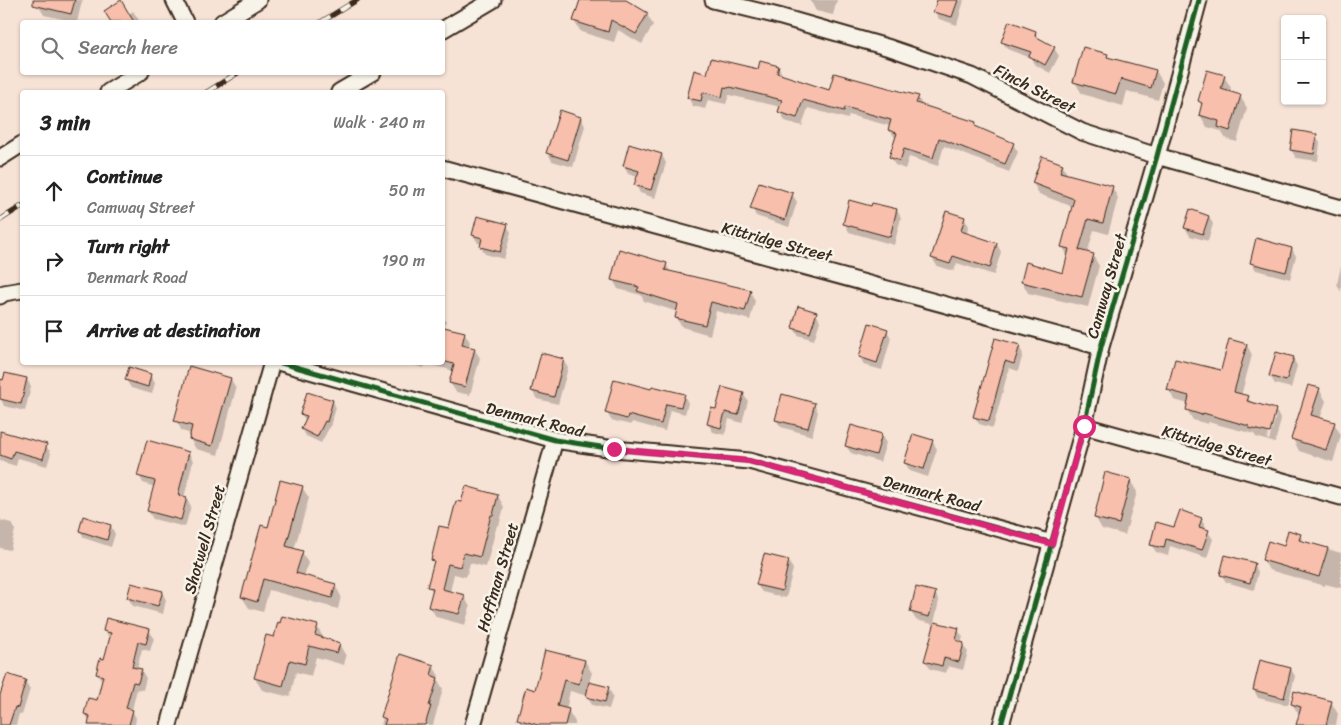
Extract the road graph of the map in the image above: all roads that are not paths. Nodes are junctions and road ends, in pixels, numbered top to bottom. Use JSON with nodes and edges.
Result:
{"nodes":[{"id":1,"x":174,"y":0,"type":"edge"},
{"id":2,"x":258,"y":0,"type":"edge"},
{"id":3,"x":493,"y":0,"type":"edge"},
{"id":4,"x":713,"y":0,"type":"edge"},
{"id":5,"x":1199,"y":0,"type":"edge"},
{"id":6,"x":185,"y":20,"type":"edge"},
{"id":7,"x":225,"y":20,"type":"edge"},
{"id":8,"x":445,"y":28,"type":"edge"},
{"id":9,"x":136,"y":75,"type":"edge"},
{"id":10,"x":368,"y":75,"type":"edge"},
{"id":11,"x":111,"y":90,"type":"edge"},
{"id":12,"x":343,"y":90,"type":"edge"},
{"id":13,"x":20,"y":145,"type":"edge"},
{"id":14,"x":1157,"y":156,"type":"junction"},
{"id":15,"x":0,"y":158,"type":"edge"},
{"id":16,"x":445,"y":169,"type":"edge"},
{"id":17,"x":1341,"y":208,"type":"edge"},
{"id":18,"x":20,"y":290,"type":"edge"},
{"id":19,"x":0,"y":296,"type":"edge"},
{"id":20,"x":1101,"y":347,"type":"junction"},
{"id":21,"x":271,"y":365,"type":"edge"},
{"id":22,"x":289,"y":365,"type":"edge"},
{"id":23,"x":1084,"y":426,"type":"junction"},
{"id":24,"x":555,"y":440,"type":"junction"},
{"id":25,"x":1341,"y":497,"type":"edge"},
{"id":26,"x":1052,"y":544,"type":"junction"},
{"id":27,"x":169,"y":725,"type":"edge"},
{"id":28,"x":473,"y":725,"type":"edge"},
{"id":29,"x":1001,"y":725,"type":"edge"}],
"edges":[{"from":1,"to":6,"type":"street"},
{"from":2,"to":7,"type":"street"},
{"from":3,"to":8,"type":"street"},
{"from":4,"to":14,"type":"street","name":"Finch Street"},
{"from":5,"to":14,"type":"street","name":"Camway Street"},
{"from":9,"to":11,"type":"street"},
{"from":10,"to":12,"type":"street"},
{"from":13,"to":15,"type":"street"},
{"from":14,"to":17,"type":"street","name":"Finch Street"},
{"from":14,"to":20,"type":"street","name":"Camway Street"},
{"from":16,"to":20,"type":"street","name":"Kittridge Street"},
{"from":18,"to":19,"type":"street"},
{"from":20,"to":23,"type":"street","name":"Camway Street"},
{"from":21,"to":27,"type":"street","name":"Shotwell Street"},
{"from":22,"to":24,"type":"street","name":"Denmark Road"},
{"from":23,"to":25,"type":"street","name":"Kittridge Street"},
{"from":23,"to":26,"type":"street","name":"Camway Street"},
{"from":24,"to":26,"type":"street","name":"Denmark Road"},
{"from":24,"to":28,"type":"street","name":"Hoffman Street"},
{"from":26,"to":29,"type":"street","name":"Camway Street"}]}
